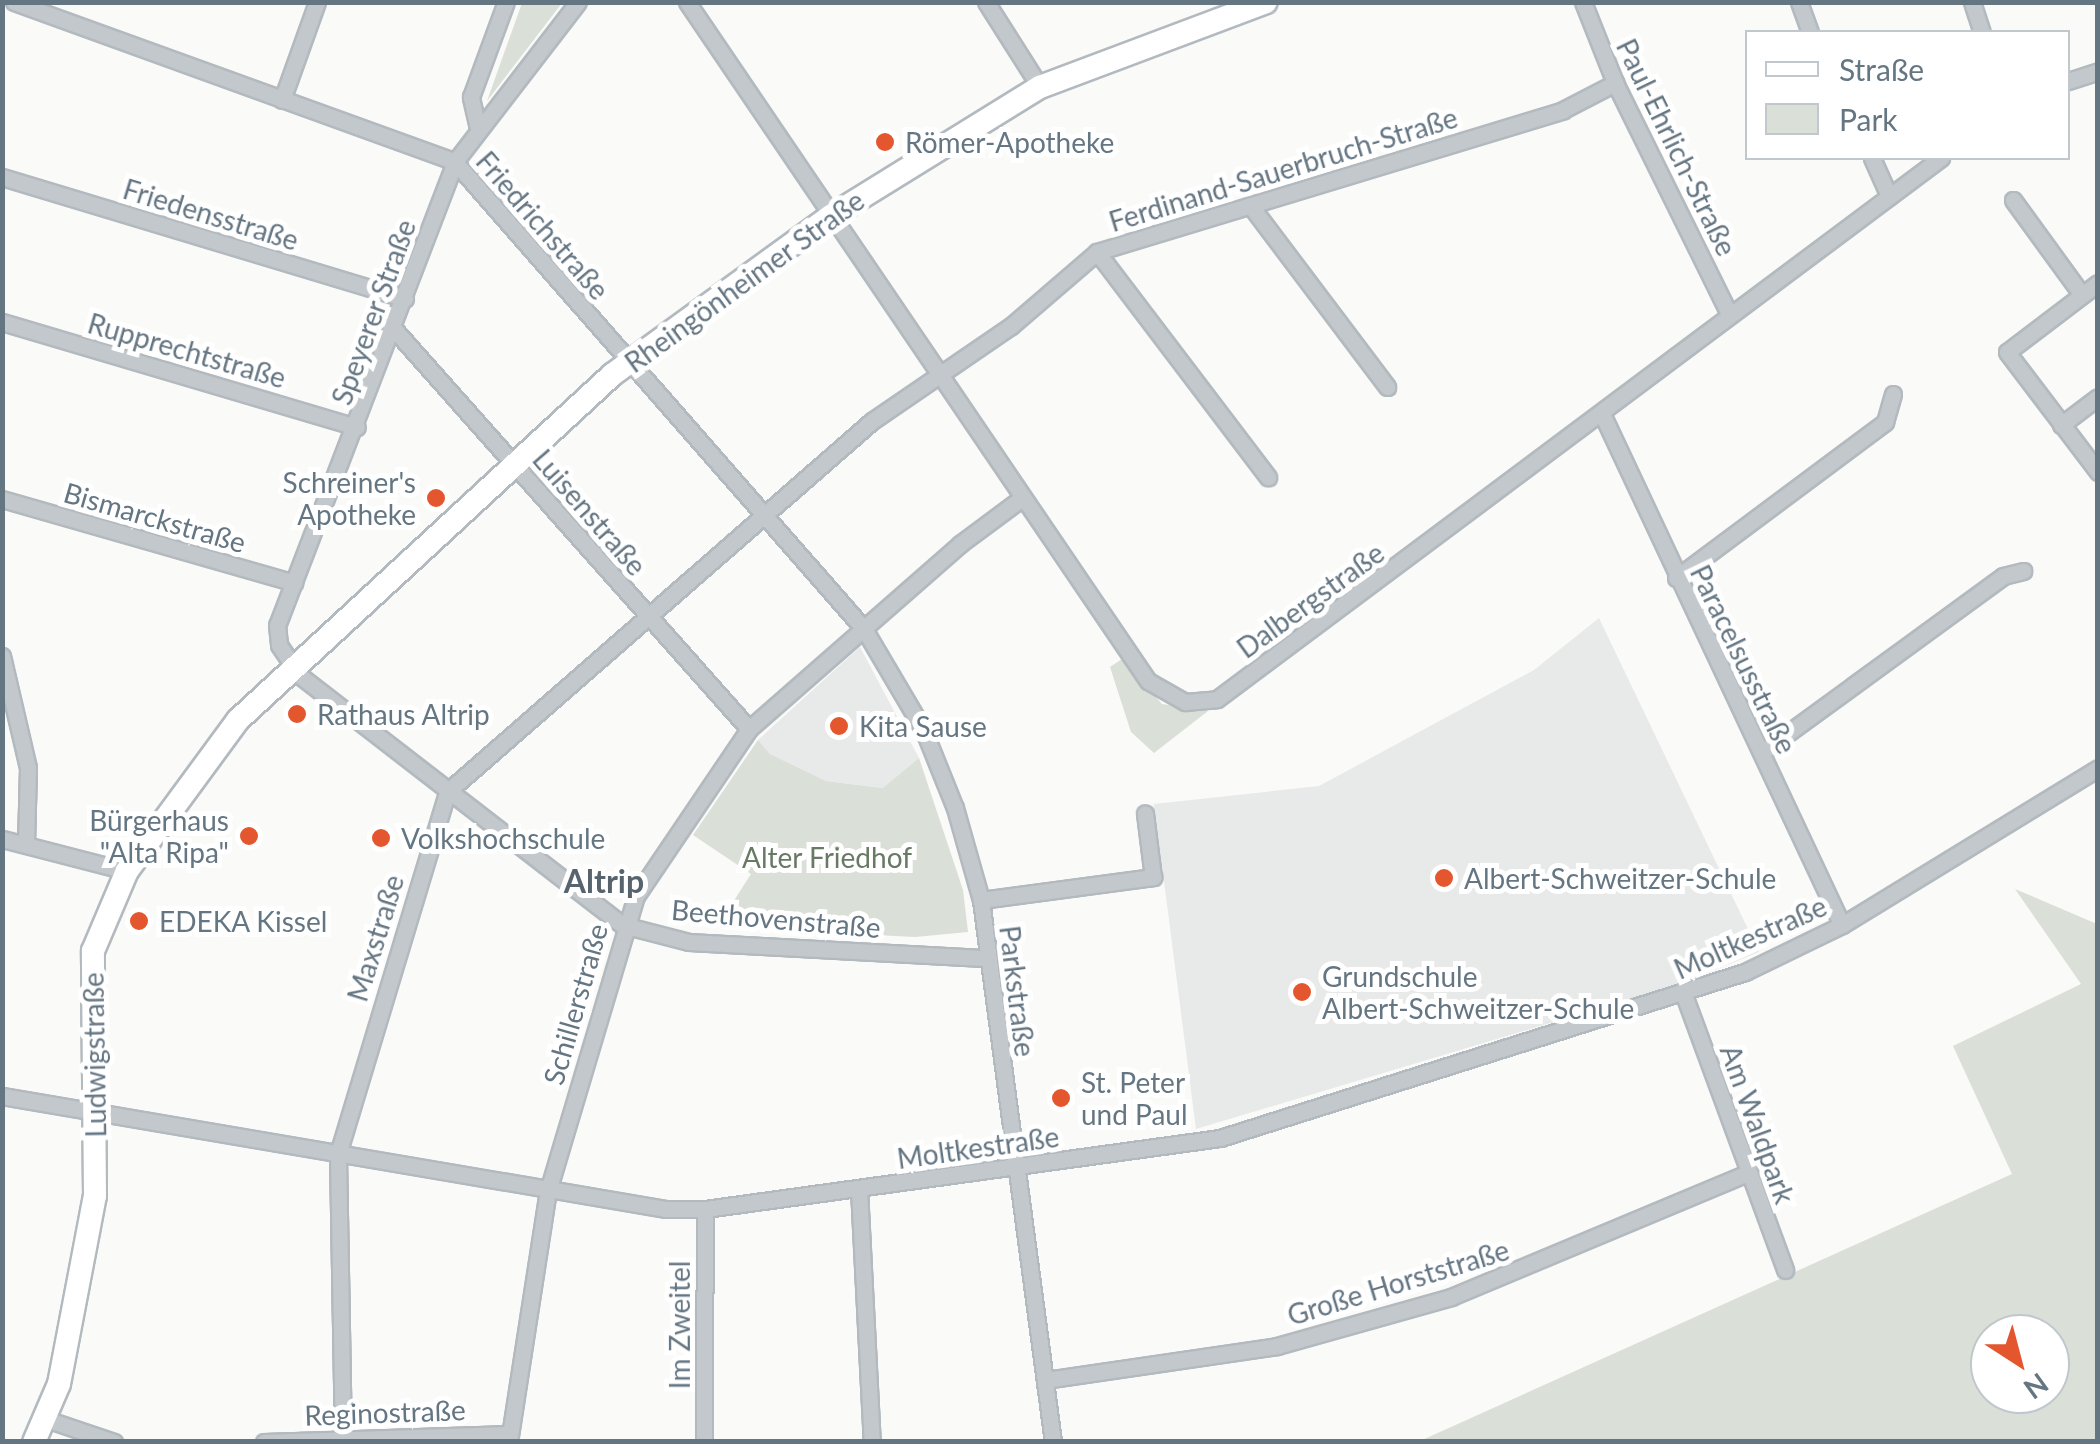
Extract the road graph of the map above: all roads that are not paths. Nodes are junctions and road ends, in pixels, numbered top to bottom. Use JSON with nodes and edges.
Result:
{"nodes":[{"id":1,"x":14,"y":2,"type":"edge"},
{"id":2,"x":317,"y":2,"type":"edge"},
{"id":3,"x":506,"y":2,"type":"edge"},
{"id":4,"x":578,"y":2,"type":"edge"},
{"id":5,"x":688,"y":2,"type":"edge"},
{"id":6,"x":986,"y":2,"type":"edge"},
{"id":7,"x":1266,"y":2,"type":"edge"},
{"id":8,"x":1584,"y":2,"type":"edge"},
{"id":9,"x":1799,"y":2,"type":"edge"},
{"id":10,"x":1972,"y":2,"type":"edge"},
{"id":11,"x":1809,"y":30,"type":"edge"},
{"id":12,"x":1981,"y":30,"type":"edge"},
{"id":13,"x":2098,"y":71,"type":"edge"},
{"id":14,"x":2070,"y":80,"type":"edge"},
{"id":15,"x":1615,"y":83,"type":"junction"},
{"id":16,"x":1040,"y":87,"type":"junction"},
{"id":17,"x":282,"y":100,"type":"junction"},
{"id":18,"x":478,"y":128,"type":"junction"},
{"id":19,"x":1873,"y":160,"type":"edge"},
{"id":20,"x":1938,"y":160,"type":"edge"},
{"id":21,"x":455,"y":162,"type":"junction"},
{"id":22,"x":2,"y":176,"type":"edge"},
{"id":23,"x":1889,"y":196,"type":"junction"},
{"id":24,"x":2013,"y":200,"type":"dead end"},
{"id":25,"x":1250,"y":205,"type":"junction"},
{"id":26,"x":831,"y":216,"type":"junction"},
{"id":27,"x":1097,"y":252,"type":"junction"},
{"id":28,"x":2098,"y":283,"type":"edge"},
{"id":29,"x":2082,"y":294,"type":"junction"},
{"id":30,"x":405,"y":298,"type":"junction"},
{"id":31,"x":1728,"y":312,"type":"junction"},
{"id":32,"x":2,"y":322,"type":"edge"},
{"id":33,"x":394,"y":328,"type":"junction"},
{"id":34,"x":631,"y":364,"type":"junction"},
{"id":35,"x":939,"y":375,"type":"junction"},
{"id":36,"x":1388,"y":387,"type":"dead end"},
{"id":37,"x":1893,"y":394,"type":"dead end"},
{"id":38,"x":2098,"y":397,"type":"edge"},
{"id":39,"x":1604,"y":416,"type":"junction"},
{"id":40,"x":2061,"y":425,"type":"junction"},
{"id":41,"x":357,"y":427,"type":"junction"},
{"id":42,"x":516,"y":464,"type":"junction"},
{"id":43,"x":2098,"y":472,"type":"edge"},
{"id":44,"x":1268,"y":477,"type":"dead end"},
{"id":45,"x":2,"y":498,"type":"edge"},
{"id":46,"x":1022,"y":498,"type":"junction"},
{"id":47,"x":763,"y":513,"type":"junction"},
{"id":48,"x":2022,"y":571,"type":"dead end"},
{"id":49,"x":1676,"y":578,"type":"junction"},
{"id":50,"x":294,"y":583,"type":"junction"},
{"id":51,"x":647,"y":616,"type":"junction"},
{"id":52,"x":864,"y":630,"type":"junction"},
{"id":53,"x":2,"y":656,"type":"edge"},
{"id":54,"x":290,"y":664,"type":"junction"},
{"id":55,"x":749,"y":730,"type":"junction"},
{"id":56,"x":1762,"y":752,"type":"junction"},
{"id":57,"x":2098,"y":768,"type":"edge"},
{"id":58,"x":446,"y":792,"type":"junction"},
{"id":59,"x":1145,"y":814,"type":"dead end"},
{"id":60,"x":2,"y":839,"type":"edge"},
{"id":61,"x":26,"y":844,"type":"junction"},
{"id":62,"x":127,"y":871,"type":"junction"},
{"id":63,"x":981,"y":900,"type":"junction"},
{"id":64,"x":1842,"y":924,"type":"junction"},
{"id":65,"x":623,"y":925,"type":"junction"},
{"id":66,"x":988,"y":958,"type":"junction"},
{"id":67,"x":1684,"y":995,"type":"junction"},
{"id":68,"x":2,"y":1096,"type":"edge"},
{"id":69,"x":93,"y":1116,"type":"junction"},
{"id":70,"x":338,"y":1154,"type":"junction"},
{"id":71,"x":1015,"y":1166,"type":"junction"},
{"id":72,"x":1748,"y":1172,"type":"junction"},
{"id":73,"x":859,"y":1189,"type":"junction"},
{"id":74,"x":548,"y":1190,"type":"junction"},
{"id":75,"x":705,"y":1209,"type":"junction"},
{"id":76,"x":1785,"y":1270,"type":"dead end"},
{"id":77,"x":1045,"y":1380,"type":"junction"},
{"id":78,"x":46,"y":1418,"type":"junction"},
{"id":79,"x":509,"y":1438,"type":"edge"},
{"id":80,"x":342,"y":1440,"type":"edge"},
{"id":81,"x":34,"y":1442,"type":"edge"},
{"id":82,"x":114,"y":1442,"type":"edge"},
{"id":83,"x":264,"y":1442,"type":"edge"},
{"id":84,"x":704,"y":1442,"type":"edge"},
{"id":85,"x":872,"y":1442,"type":"edge"},
{"id":86,"x":1053,"y":1442,"type":"edge"}],
"edges":[{"from":1,"to":17,"type":"street","name":"Friedrichstraße"},
{"from":2,"to":17,"type":"street"},
{"from":3,"to":18,"type":"street"},
{"from":4,"to":18,"type":"street","name":"Speyerer Straße"},
{"from":5,"to":26,"type":"street","name":"Dalbergstraße"},
{"from":6,"to":16,"type":"street"},
{"from":7,"to":16,"type":"street","name":"Rheingönheimer Straße"},
{"from":8,"to":15,"type":"street","name":"Paul-Ehrlich-Straße"},
{"from":9,"to":11,"type":"street"},
{"from":10,"to":12,"type":"street"},
{"from":13,"to":14,"type":"street"},
{"from":15,"to":25,"type":"street","name":"Ferdinand-Sauerbruch-Straße"},
{"from":15,"to":31,"type":"street","name":"Paul-Ehrlich-Straße"},
{"from":16,"to":26,"type":"street","name":"Rheingönheimer Straße"},
{"from":17,"to":21,"type":"street","name":"Friedrichstraße"},
{"from":18,"to":21,"type":"street","name":"Speyerer Straße"},
{"from":19,"to":23,"type":"street"},
{"from":20,"to":23,"type":"street","name":"Dalbergstraße"},
{"from":21,"to":30,"type":"street","name":"Speyerer Straße"},
{"from":21,"to":34,"type":"street","name":"Friedrichstraße"},
{"from":22,"to":30,"type":"street","name":"Friedensstraße"},
{"from":23,"to":31,"type":"street","name":"Dalbergstraße"},
{"from":24,"to":29,"type":"street"},
{"from":25,"to":27,"type":"street","name":"Ferdinand-Sauerbruch-Straße"},
{"from":25,"to":36,"type":"street"},
{"from":26,"to":34,"type":"street","name":"Rheingönheimer Straße"},
{"from":26,"to":35,"type":"street","name":"Dalbergstraße"},
{"from":27,"to":35,"type":"street","name":"Ferdinand-Sauerbruch-Straße"},
{"from":27,"to":44,"type":"street"},
{"from":28,"to":29,"type":"street"},
{"from":29,"to":40,"type":"street"},
{"from":30,"to":33,"type":"street","name":"Speyerer Straße"},
{"from":31,"to":39,"type":"street","name":"Dalbergstraße"},
{"from":32,"to":41,"type":"street","name":"Rupprechtstraße"},
{"from":33,"to":41,"type":"street","name":"Speyerer Straße"},
{"from":33,"to":42,"type":"street","name":"Luisenstraße"},
{"from":34,"to":42,"type":"street","name":"Rheingönheimer Straße"},
{"from":34,"to":47,"type":"street","name":"Friedrichstraße"},
{"from":35,"to":46,"type":"street","name":"Dalbergstraße"},
{"from":35,"to":47,"type":"street"},
{"from":37,"to":49,"type":"street"},
{"from":38,"to":40,"type":"street"},
{"from":39,"to":46,"type":"street","name":"Dalbergstraße"},
{"from":39,"to":49,"type":"street","name":"Paracelsusstraße"},
{"from":40,"to":43,"type":"street"},
{"from":41,"to":50,"type":"street","name":"Speyerer Straße"},
{"from":42,"to":51,"type":"street","name":"Luisenstraße"},
{"from":42,"to":54,"type":"street","name":"Rheingönheimer Straße"},
{"from":45,"to":50,"type":"street","name":"Bismarckstraße"},
{"from":46,"to":52,"type":"street","name":"Schillerstraße"},
{"from":47,"to":51,"type":"street"},
{"from":47,"to":52,"type":"street","name":"Friedrichstraße"},
{"from":48,"to":56,"type":"street"},
{"from":49,"to":56,"type":"street","name":"Paracelsusstraße"},
{"from":50,"to":54,"type":"street","name":"Speyerer Straße"},
{"from":51,"to":55,"type":"street","name":"Luisenstraße"},
{"from":51,"to":58,"type":"street"},
{"from":52,"to":55,"type":"street","name":"Schillerstraße"},
{"from":52,"to":63,"type":"street","name":"Parkstraße"},
{"from":53,"to":61,"type":"street"},
{"from":54,"to":58,"type":"street","name":"Beethovenstraße"},
{"from":54,"to":62,"type":"street","name":"Ludwigstraße"},
{"from":55,"to":65,"type":"street","name":"Schillerstraße"},
{"from":56,"to":64,"type":"street","name":"Paracelsusstraße"},
{"from":57,"to":64,"type":"street","name":"Moltkestraße"},
{"from":58,"to":65,"type":"street","name":"Beethovenstraße"},
{"from":58,"to":70,"type":"street","name":"Maxstraße"},
{"from":59,"to":63,"type":"street"},
{"from":60,"to":61,"type":"street"},
{"from":61,"to":62,"type":"street"},
{"from":62,"to":69,"type":"street","name":"Ludwigstraße"},
{"from":63,"to":66,"type":"street","name":"Parkstraße"},
{"from":64,"to":67,"type":"street","name":"Moltkestraße"},
{"from":65,"to":66,"type":"street","name":"Beethovenstraße"},
{"from":65,"to":74,"type":"street","name":"Schillerstraße"},
{"from":66,"to":71,"type":"street","name":"Parkstraße"},
{"from":67,"to":71,"type":"street","name":"Moltkestraße"},
{"from":67,"to":72,"type":"street","name":"Am Waldpark"},
{"from":68,"to":69,"type":"street","name":"Moltkestraße"},
{"from":69,"to":70,"type":"street","name":"Moltkestraße"},
{"from":69,"to":78,"type":"street","name":"Ludwigstraße"},
{"from":70,"to":74,"type":"street","name":"Moltkestraße"},
{"from":70,"to":80,"type":"street","name":"Maxstraße"},
{"from":71,"to":73,"type":"street","name":"Moltkestraße"},
{"from":71,"to":77,"type":"street","name":"Parkstraße"},
{"from":72,"to":76,"type":"street","name":"Am Waldpark"},
{"from":72,"to":77,"type":"street","name":"Große Horststraße"},
{"from":73,"to":75,"type":"street","name":"Moltkestraße"},
{"from":73,"to":85,"type":"street"},
{"from":74,"to":75,"type":"street","name":"Moltkestraße"},
{"from":74,"to":79,"type":"street","name":"Schillerstraße"},
{"from":75,"to":84,"type":"street","name":"Im Zweitel"},
{"from":77,"to":86,"type":"street","name":"Parkstraße"},
{"from":78,"to":81,"type":"street","name":"Ludwigstraße"},
{"from":78,"to":82,"type":"street"},
{"from":79,"to":80,"type":"street","name":"Reginostraße"},
{"from":80,"to":83,"type":"street","name":"Reginostraße"}]}
